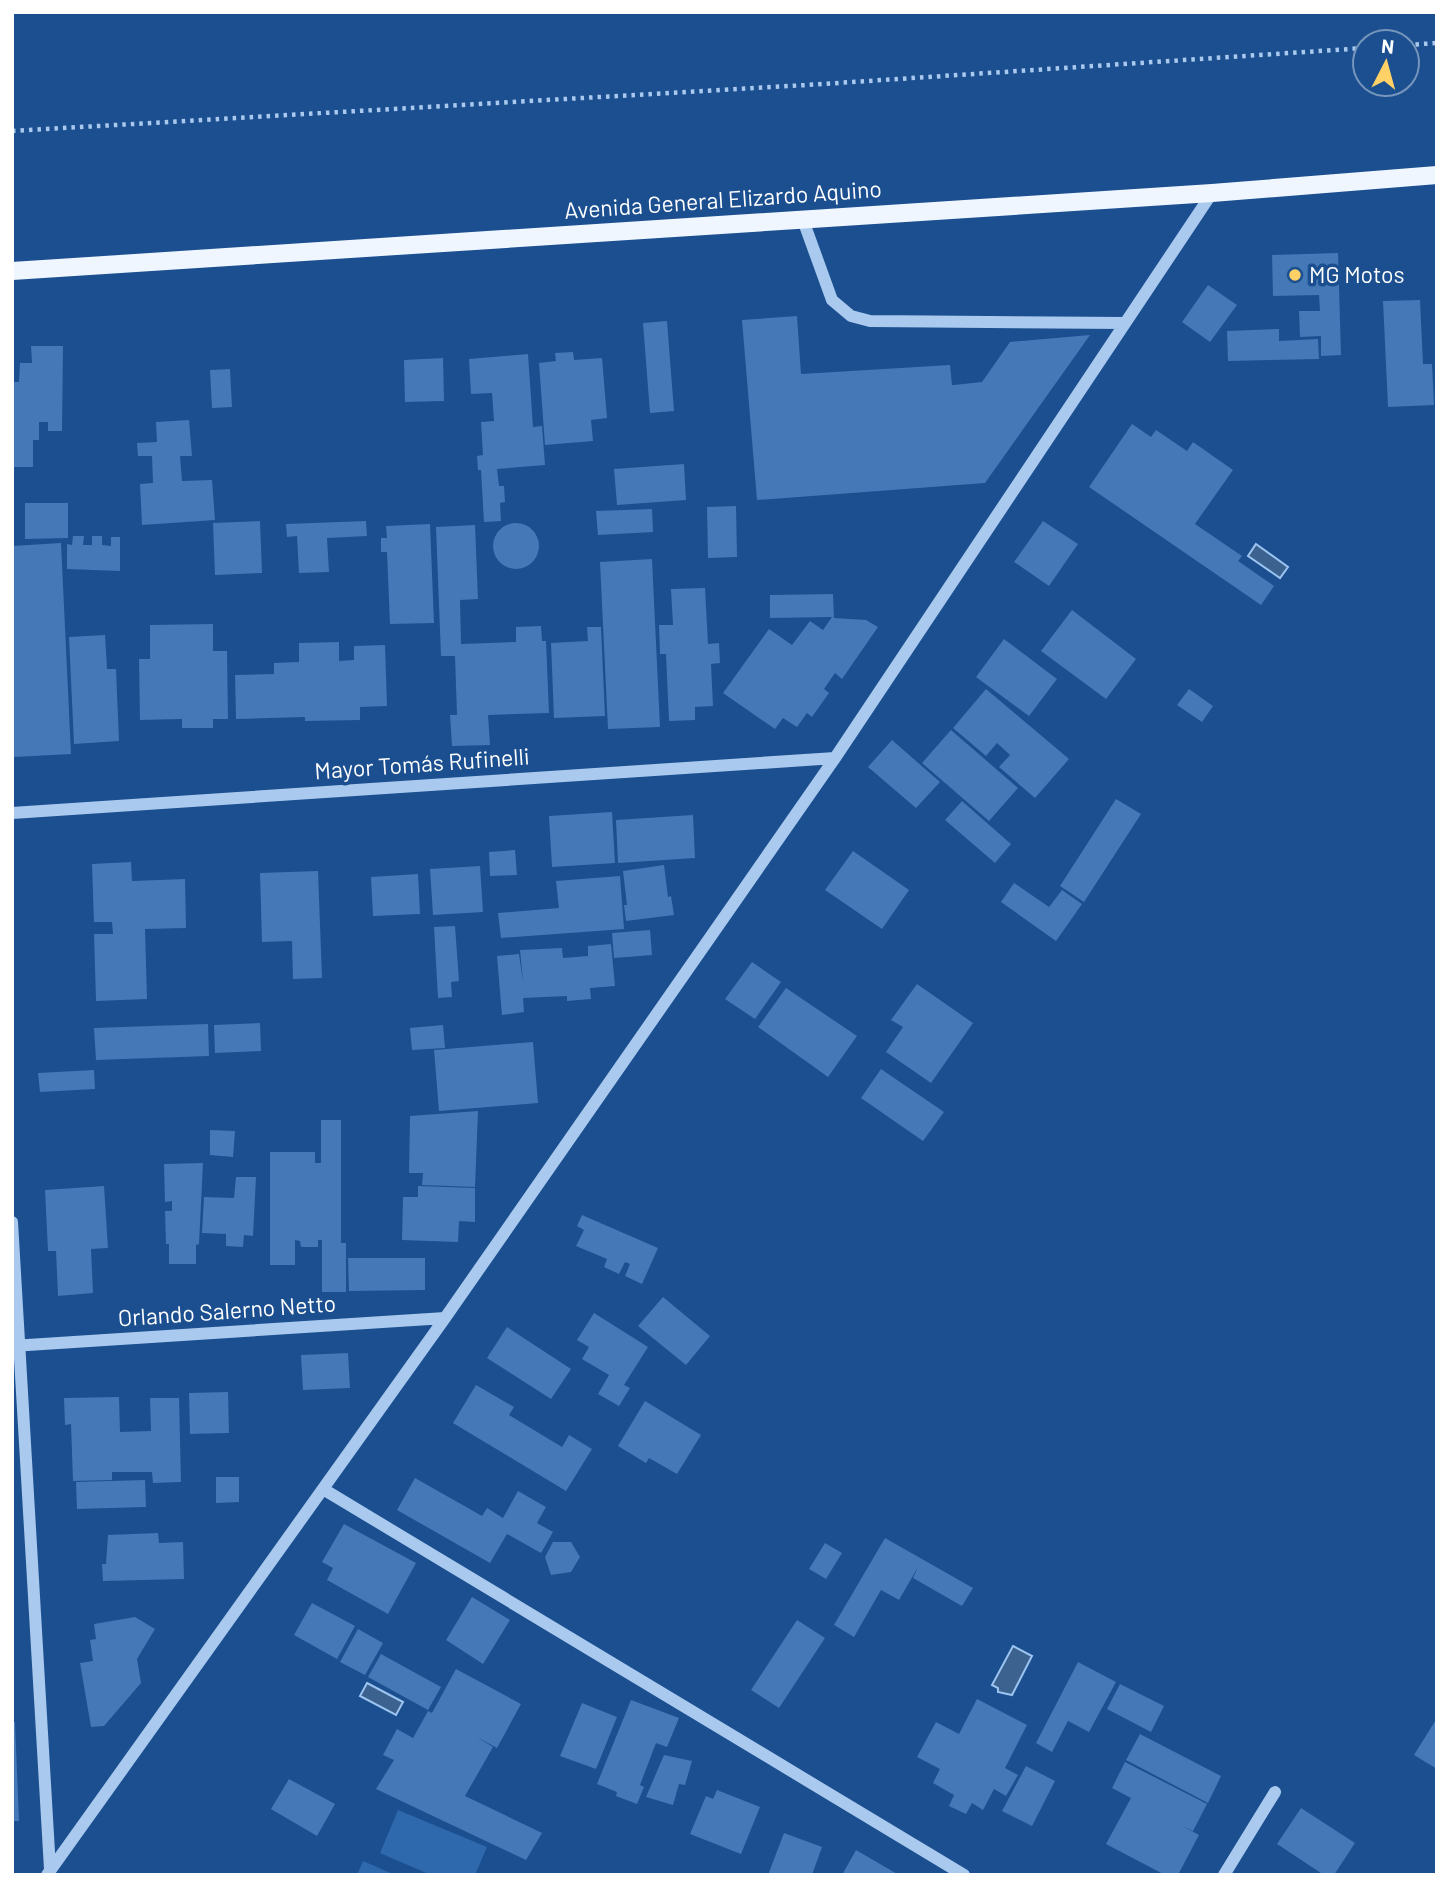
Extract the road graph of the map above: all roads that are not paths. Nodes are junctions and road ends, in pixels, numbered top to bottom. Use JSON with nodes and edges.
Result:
{"nodes":[{"id":1,"x":1437,"y":175,"type":"edge"},
{"id":2,"x":1212,"y":192,"type":"junction"},
{"id":3,"x":803,"y":219,"type":"junction"},
{"id":4,"x":12,"y":271,"type":"edge"},
{"id":5,"x":1125,"y":323,"type":"junction"},
{"id":6,"x":835,"y":758,"type":"junction"},
{"id":7,"x":12,"y":813,"type":"edge"},
{"id":8,"x":12,"y":1222,"type":"edge"},
{"id":9,"x":445,"y":1318,"type":"junction"},
{"id":10,"x":16,"y":1346,"type":"edge"},
{"id":11,"x":323,"y":1489,"type":"junction"},
{"id":12,"x":1275,"y":1791,"type":"dead end"},
{"id":13,"x":49,"y":1872,"type":"edge"},
{"id":14,"x":964,"y":1875,"type":"edge"},
{"id":15,"x":1224,"y":1875,"type":"edge"}],
"edges":[{"from":1,"to":2,"type":"main road","name":"Avenida General Elizardo Aquino"},
{"from":2,"to":3,"type":"main road","name":"Avenida General Elizardo Aquino"},
{"from":2,"to":5,"type":"street"},
{"from":3,"to":4,"type":"main road","name":"Avenida General Elizardo Aquino"},
{"from":3,"to":5,"type":"street"},
{"from":5,"to":6,"type":"street"},
{"from":6,"to":7,"type":"street","name":"Mayor Tomás Rufinelli"},
{"from":6,"to":9,"type":"street"},
{"from":8,"to":10,"type":"street"},
{"from":9,"to":10,"type":"street","name":"Orlando Salerno Netto"},
{"from":9,"to":11,"type":"street"},
{"from":10,"to":13,"type":"street"},
{"from":11,"to":13,"type":"street"},
{"from":11,"to":14,"type":"street"},
{"from":12,"to":15,"type":"street"}]}
